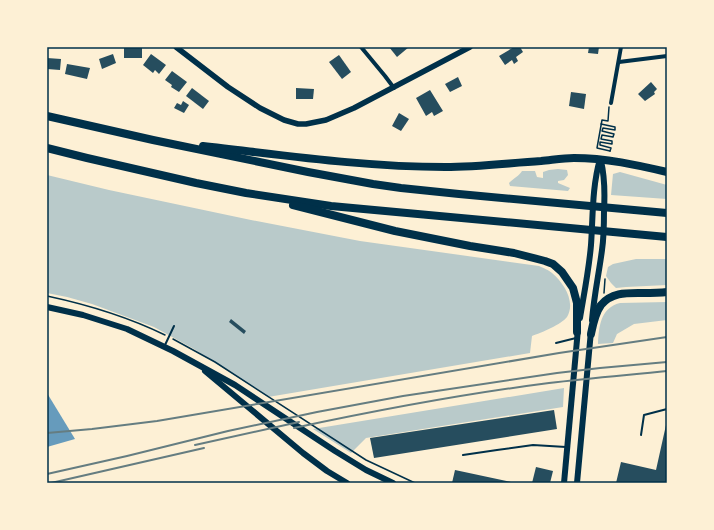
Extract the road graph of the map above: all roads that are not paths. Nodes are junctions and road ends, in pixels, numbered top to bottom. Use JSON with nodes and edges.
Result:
{"nodes":[{"id":1,"x":176,"y":47,"type":"edge"},
{"id":2,"x":361,"y":47,"type":"edge"},
{"id":3,"x":470,"y":47,"type":"edge"},
{"id":4,"x":621,"y":47,"type":"edge"},
{"id":5,"x":667,"y":56,"type":"edge"},
{"id":6,"x":619,"y":62,"type":"junction"},
{"id":7,"x":394,"y":88,"type":"junction"},
{"id":8,"x":611,"y":103,"type":"road end"},
{"id":9,"x":47,"y":116,"type":"edge"},
{"id":10,"x":153,"y":140,"type":"junction"},
{"id":11,"x":47,"y":148,"type":"edge"},
{"id":12,"x":600,"y":159,"type":"junction"},
{"id":13,"x":667,"y":172,"type":"edge"},
{"id":14,"x":246,"y":193,"type":"junction"},
{"id":15,"x":667,"y":214,"type":"edge"},
{"id":16,"x":667,"y":237,"type":"edge"},
{"id":17,"x":667,"y":292,"type":"edge"},
{"id":18,"x":47,"y":307,"type":"edge"},
{"id":19,"x":174,"y":326,"type":"dead end"},
{"id":20,"x":591,"y":334,"type":"junction"},
{"id":21,"x":577,"y":335,"type":"junction"},
{"id":22,"x":556,"y":343,"type":"dead end"},
{"id":23,"x":164,"y":346,"type":"junction"},
{"id":24,"x":198,"y":365,"type":"junction"},
{"id":25,"x":667,"y":409,"type":"edge"},
{"id":26,"x":641,"y":435,"type":"dead end"},
{"id":27,"x":567,"y":447,"type":"junction"},
{"id":28,"x":464,"y":455,"type":"dead end"},
{"id":29,"x":564,"y":481,"type":"edge"},
{"id":30,"x":347,"y":483,"type":"edge"},
{"id":31,"x":393,"y":483,"type":"edge"},
{"id":32,"x":577,"y":483,"type":"edge"}],
"edges":[{"from":1,"to":7,"type":"street"},
{"from":2,"to":7,"type":"street"},
{"from":3,"to":7,"type":"street"},
{"from":4,"to":6,"type":"street"},
{"from":5,"to":6,"type":"street"},
{"from":6,"to":8,"type":"street"},
{"from":9,"to":10,"type":"highway"},
{"from":10,"to":12,"type":"highway"},
{"from":10,"to":15,"type":"highway"},
{"from":11,"to":14,"type":"highway"},
{"from":12,"to":13,"type":"highway"},
{"from":12,"to":20,"type":"main road"},
{"from":12,"to":21,"type":"main road"},
{"from":14,"to":16,"type":"highway"},
{"from":14,"to":21,"type":"highway"},
{"from":17,"to":20,"type":"highway"},
{"from":18,"to":23,"type":"main road"},
{"from":19,"to":23,"type":"lane"},
{"from":20,"to":32,"type":"main road"},
{"from":21,"to":22,"type":"lane"},
{"from":21,"to":27,"type":"main road"},
{"from":23,"to":24,"type":"main road"},
{"from":24,"to":30,"type":"main road"},
{"from":24,"to":31,"type":"main road"},
{"from":25,"to":26,"type":"lane"},
{"from":27,"to":28,"type":"lane"},
{"from":27,"to":29,"type":"main road"}]}
